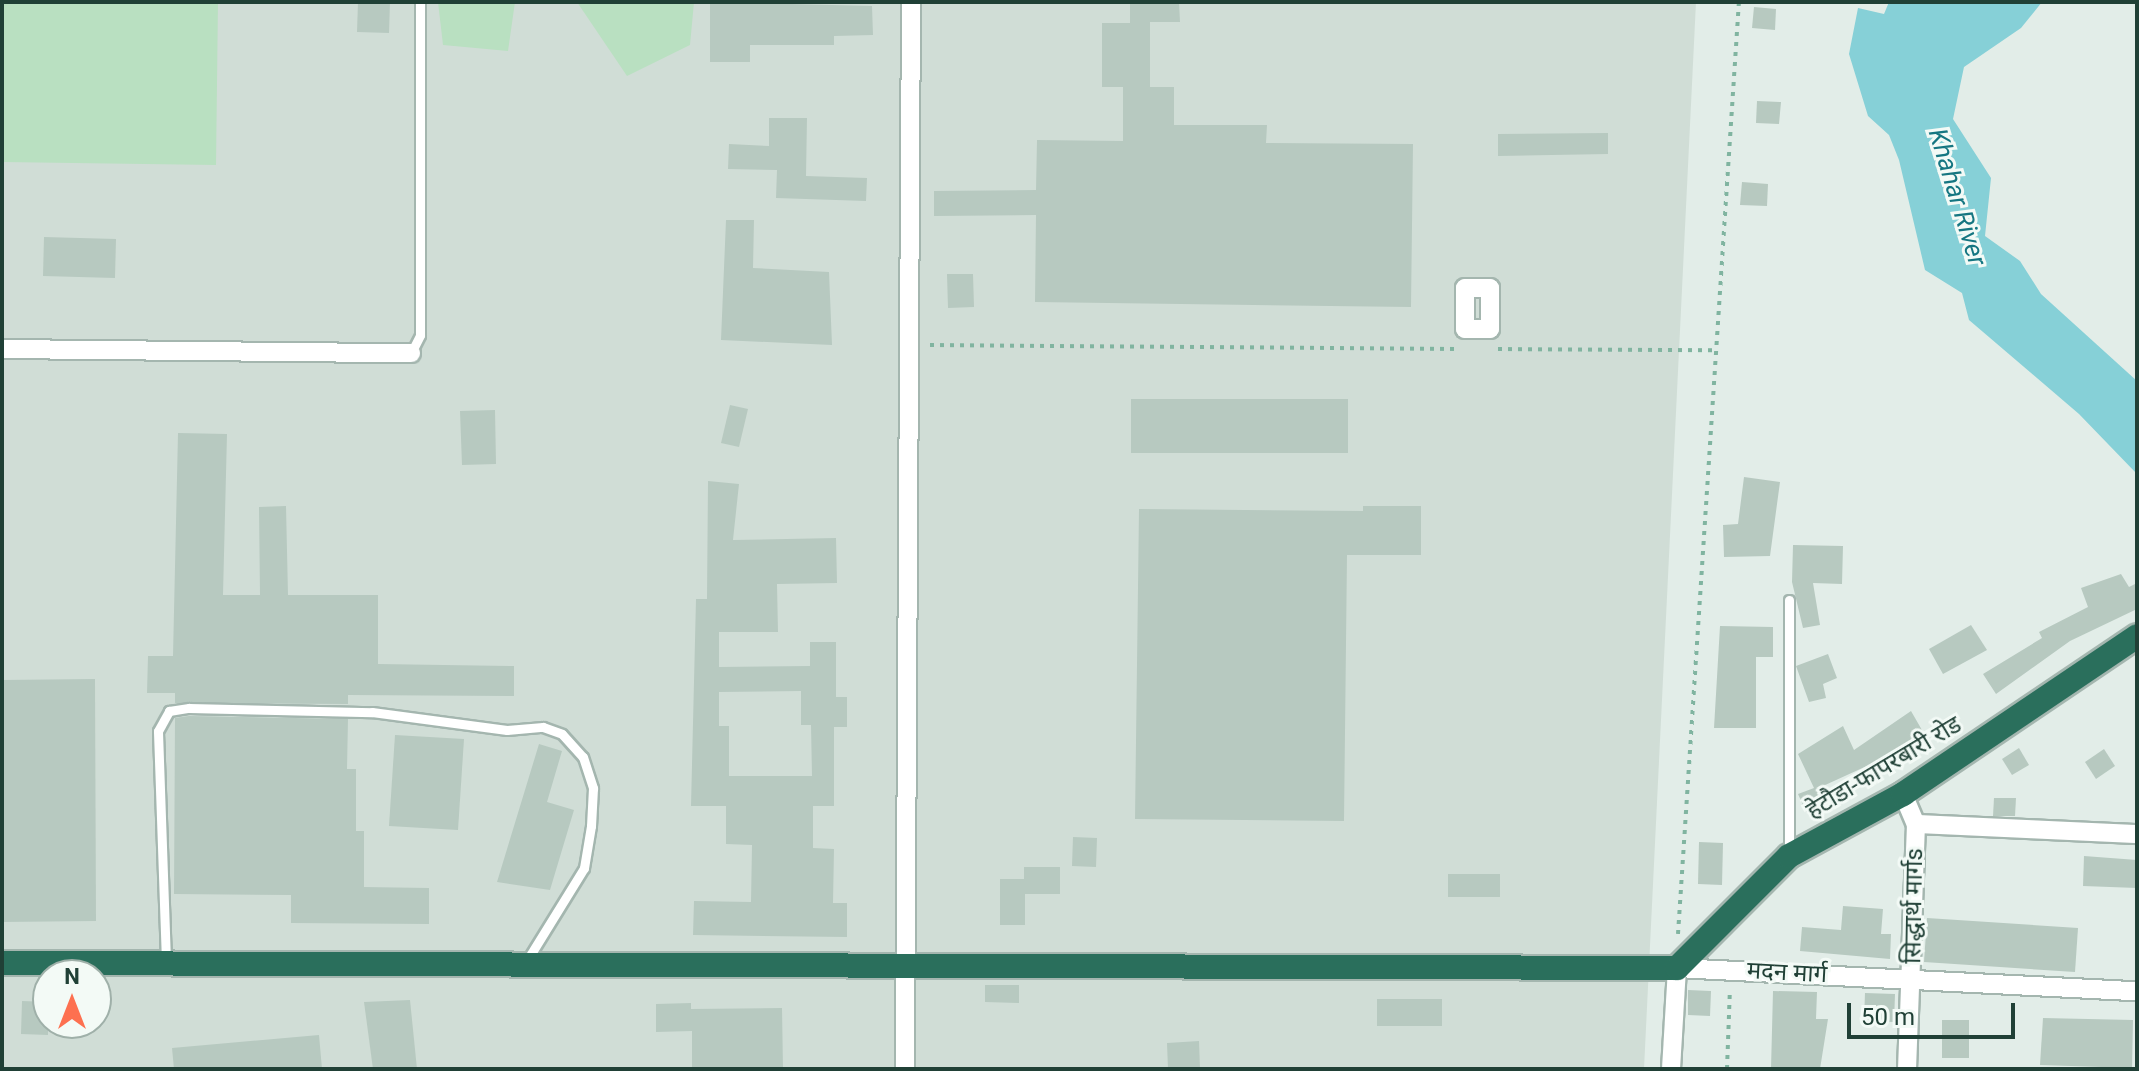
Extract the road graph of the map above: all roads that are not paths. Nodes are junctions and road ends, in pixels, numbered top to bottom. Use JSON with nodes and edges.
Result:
{"nodes":[{"id":1,"x":420,"y":2,"type":"edge"},
{"id":2,"x":911,"y":2,"type":"edge"},
{"id":3,"x":2,"y":349,"type":"edge"},
{"id":4,"x":411,"y":353,"type":"joint"},
{"id":5,"x":1789,"y":600,"type":"dead end"},
{"id":6,"x":2137,"y":636,"type":"edge"},
{"id":7,"x":1903,"y":794,"type":"junction"},
{"id":8,"x":1916,"y":824,"type":"junction"},
{"id":9,"x":2137,"y":834,"type":"edge"},
{"id":10,"x":1789,"y":856,"type":"junction"},
{"id":11,"x":2,"y":963,"type":"edge"},
{"id":12,"x":165,"y":964,"type":"junction"},
{"id":13,"x":524,"y":965,"type":"junction"},
{"id":14,"x":906,"y":966,"type":"junction"},
{"id":15,"x":1677,"y":968,"type":"junction"},
{"id":16,"x":1912,"y":979,"type":"junction"},
{"id":17,"x":2137,"y":991,"type":"edge"},
{"id":18,"x":905,"y":1069,"type":"edge"},
{"id":19,"x":1671,"y":1069,"type":"edge"},
{"id":20,"x":1907,"y":1069,"type":"edge"}],
"edges":[{"from":1,"to":4,"type":"lane"},
{"from":2,"to":14,"type":"street"},
{"from":3,"to":4,"type":"street"},
{"from":5,"to":10,"type":"lane"},
{"from":6,"to":7,"type":"highway","name":"हेटौडा-फापरबारी रोड"},
{"from":7,"to":8,"type":"street","name":"सिद्धार्थ मार्गs"},
{"from":7,"to":10,"type":"highway","name":"हेटौडा-फापरबारी रोड"},
{"from":8,"to":9,"type":"street"},
{"from":8,"to":16,"type":"street","name":"सिद्धार्थ मार्गs"},
{"from":10,"to":15,"type":"highway","name":"हेटौडा-फापरबारी रोड"},
{"from":11,"to":12,"type":"highway"},
{"from":12,"to":13,"type":"highway"},
{"from":12,"to":13,"type":"lane"},
{"from":13,"to":14,"type":"highway"},
{"from":14,"to":15,"type":"highway"},
{"from":14,"to":18,"type":"street"},
{"from":15,"to":16,"type":"street","name":"मदन मार्ग"},
{"from":15,"to":19,"type":"street"},
{"from":16,"to":17,"type":"street","name":"मदन मार्ग"},
{"from":16,"to":20,"type":"street","name":"सिद्धार्थ मार्गs"}]}
